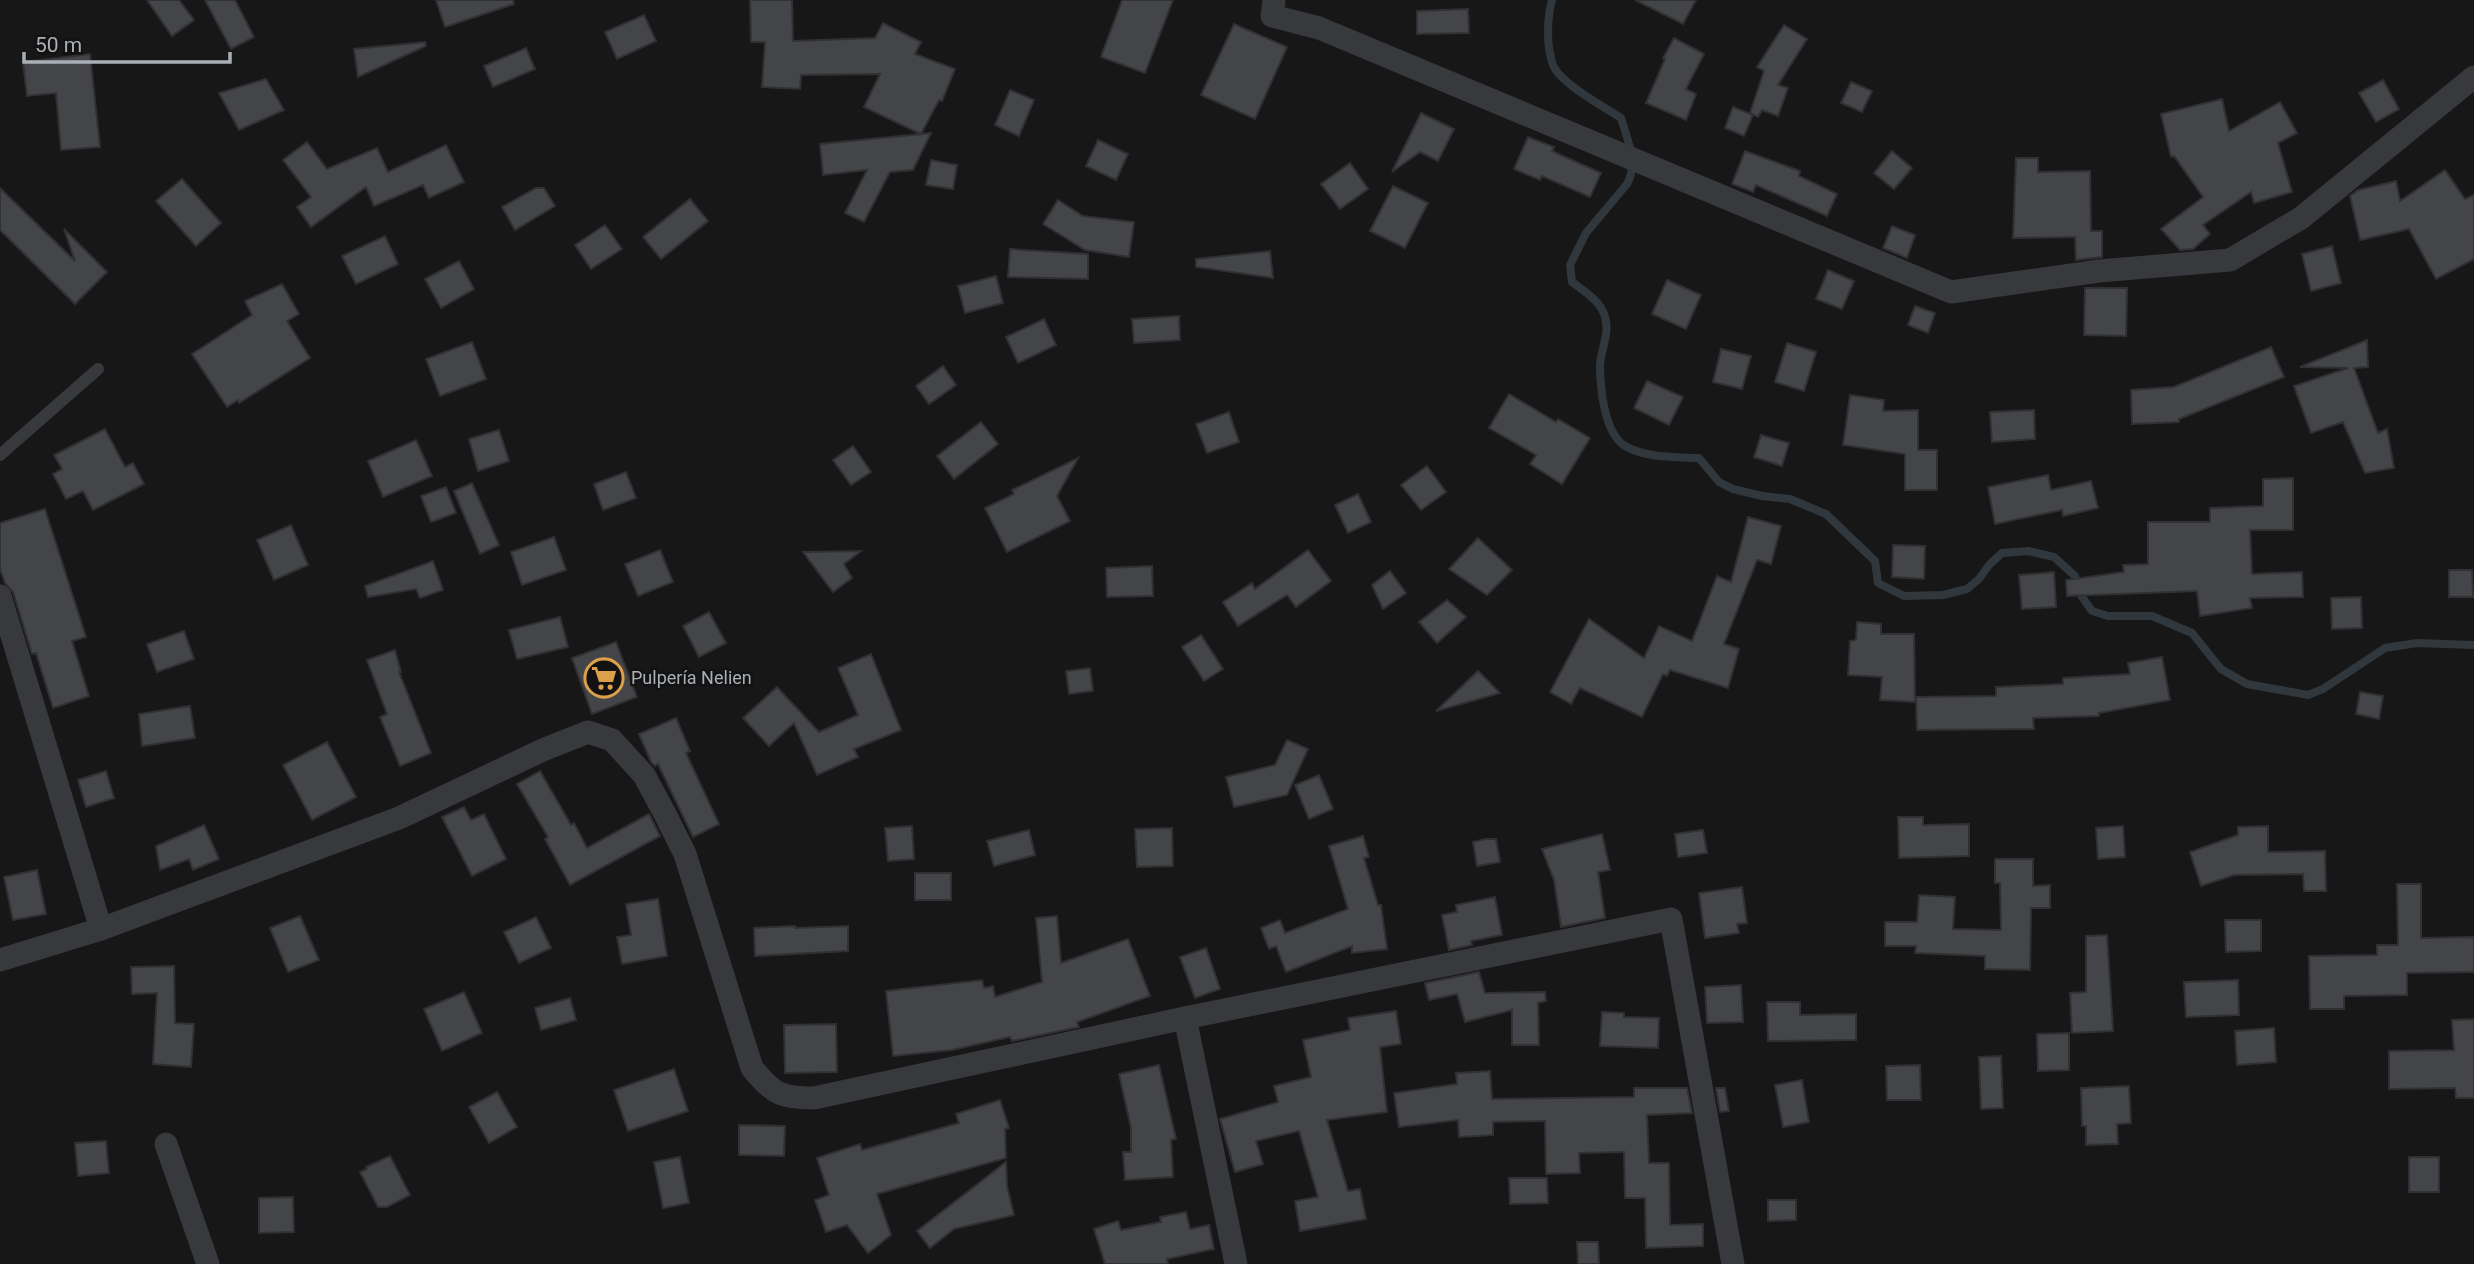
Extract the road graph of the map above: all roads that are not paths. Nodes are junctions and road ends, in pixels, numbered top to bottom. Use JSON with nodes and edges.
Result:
{"nodes":[{"id":1,"x":1274,"y":0,"type":"edge"},
{"id":2,"x":2474,"y":77,"type":"edge"},
{"id":3,"x":98,"y":369,"type":"dead end"},
{"id":4,"x":0,"y":455,"type":"edge"},
{"id":5,"x":0,"y":596,"type":"edge"},
{"id":6,"x":101,"y":929,"type":"junction"},
{"id":7,"x":0,"y":960,"type":"edge"},
{"id":8,"x":1185,"y":1018,"type":"junction"},
{"id":9,"x":166,"y":1144,"type":"dead end"},
{"id":10,"x":208,"y":1264,"type":"edge"},
{"id":11,"x":1236,"y":1264,"type":"edge"},
{"id":12,"x":1732,"y":1264,"type":"edge"}],
"edges":[{"from":1,"to":2,"type":"street"},
{"from":3,"to":4,"type":"lane"},
{"from":5,"to":6,"type":"street"},
{"from":6,"to":7,"type":"street"},
{"from":6,"to":8,"type":"street"},
{"from":8,"to":11,"type":"street"},
{"from":8,"to":12,"type":"street"},
{"from":9,"to":10,"type":"street"}]}
